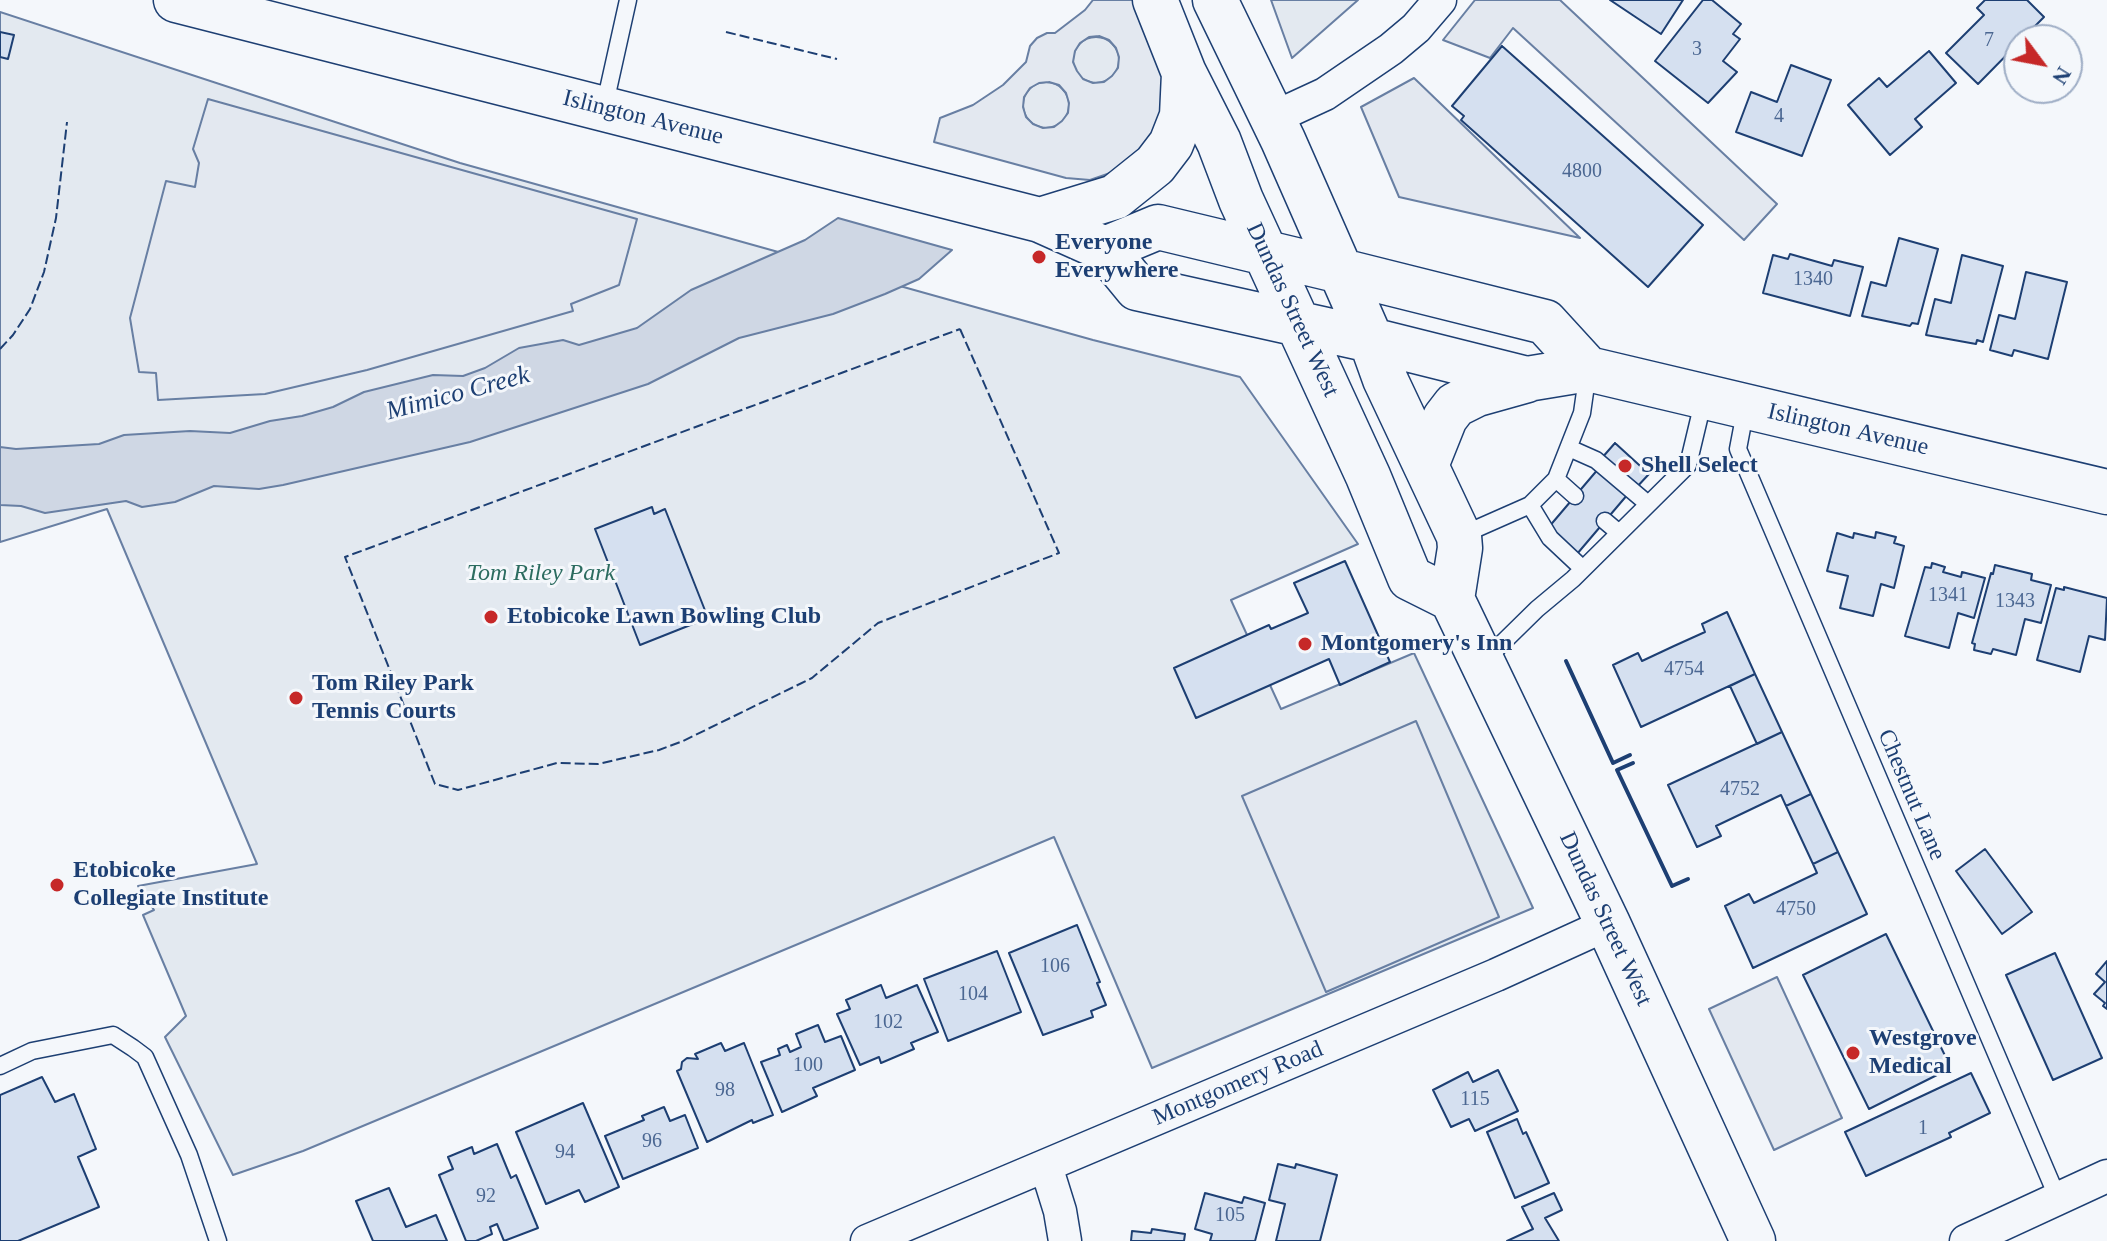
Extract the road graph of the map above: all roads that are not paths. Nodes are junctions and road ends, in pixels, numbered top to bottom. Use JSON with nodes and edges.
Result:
{"nodes":[{"id":1,"x":176,"y":0,"type":"edge"},
{"id":2,"x":628,"y":0,"type":"edge"},
{"id":3,"x":1155,"y":0,"type":"edge"},
{"id":4,"x":1215,"y":0,"type":"edge"},
{"id":5,"x":1440,"y":0,"type":"edge"},
{"id":6,"x":251,"y":10,"type":"edge"},
{"id":7,"x":1184,"y":73,"type":"junction"},
{"id":8,"x":603,"y":108,"type":"junction"},
{"id":9,"x":1273,"y":118,"type":"junction"},
{"id":10,"x":1040,"y":220,"type":"junction"},
{"id":11,"x":1105,"y":249,"type":"junction"},
{"id":12,"x":1265,"y":253,"type":"junction"},
{"id":13,"x":1341,"y":271,"type":"junction"},
{"id":14,"x":1300,"y":325,"type":"junction"},
{"id":15,"x":1371,"y":340,"type":"junction"},
{"id":16,"x":1588,"y":369,"type":"junction"},
{"id":17,"x":1527,"y":379,"type":"junction"},
{"id":18,"x":1705,"y":396,"type":"junction"},
{"id":19,"x":1747,"y":406,"type":"junction"},
{"id":20,"x":1569,"y":448,"type":"junction"},
{"id":21,"x":1427,"y":463,"type":"junction"},
{"id":22,"x":1556,"y":479,"type":"junction"},
{"id":23,"x":2107,"y":492,"type":"edge"},
{"id":24,"x":1575,"y":496,"type":"dead end"},
{"id":25,"x":1648,"y":504,"type":"junction"},
{"id":26,"x":1530,"y":505,"type":"junction"},
{"id":27,"x":1459,"y":536,"type":"junction"},
{"id":28,"x":1583,"y":569,"type":"junction"},
{"id":29,"x":1452,"y":599,"type":"junction"},
{"id":30,"x":1483,"y":663,"type":"junction"},
{"id":31,"x":1608,"y":924,"type":"junction"},
{"id":32,"x":0,"y":1066,"type":"edge"},
{"id":33,"x":1046,"y":1166,"type":"junction"},
{"id":34,"x":2107,"y":1176,"type":"edge"},
{"id":35,"x":2059,"y":1201,"type":"junction"},
{"id":36,"x":218,"y":1241,"type":"edge"},
{"id":37,"x":867,"y":1241,"type":"edge"},
{"id":38,"x":1065,"y":1241,"type":"edge"},
{"id":39,"x":1753,"y":1241,"type":"edge"},
{"id":40,"x":1966,"y":1241,"type":"edge"}],
"edges":[{"from":1,"to":6,"type":"main road","name":"Islington Avenue"},
{"from":2,"to":8,"type":"lane"},
{"from":3,"to":7,"type":"main road","name":"Dundas Street West"},
{"from":4,"to":9,"type":"main road"},
{"from":5,"to":9,"type":"street"},
{"from":6,"to":8,"type":"main road","name":"Islington Avenue"},
{"from":7,"to":10,"type":"main road"},
{"from":7,"to":12,"type":"main road","name":"Dundas Street West"},
{"from":8,"to":10,"type":"main road","name":"Islington Avenue"},
{"from":9,"to":13,"type":"main road"},
{"from":10,"to":11,"type":"main road","name":"Islington Avenue"},
{"from":11,"to":12,"type":"main road"},
{"from":11,"to":14,"type":"main road","name":"Islington Avenue"},
{"from":12,"to":13,"type":"main road"},
{"from":12,"to":14,"type":"main road","name":"Dundas Street West"},
{"from":13,"to":15,"type":"main road"},
{"from":13,"to":16,"type":"main road"},
{"from":14,"to":15,"type":"main road","name":"Islington Avenue"},
{"from":14,"to":29,"type":"main road","name":"Dundas Street West"},
{"from":15,"to":17,"type":"main road","name":"Islington Avenue"},
{"from":15,"to":21,"type":"main road"},
{"from":16,"to":17,"type":"main road","name":"Islington Avenue"},
{"from":16,"to":18,"type":"main road","name":"Islington Avenue"},
{"from":16,"to":20,"type":"lane"},
{"from":17,"to":21,"type":"main road"},
{"from":18,"to":19,"type":"main road","name":"Islington Avenue"},
{"from":18,"to":25,"type":"lane"},
{"from":19,"to":23,"type":"main road","name":"Islington Avenue"},
{"from":19,"to":35,"type":"lane","name":"Chestnut Lane"},
{"from":20,"to":22,"type":"lane"},
{"from":20,"to":25,"type":"lane"},
{"from":21,"to":27,"type":"main road"},
{"from":22,"to":24,"type":"lane"},
{"from":22,"to":26,"type":"lane"},
{"from":25,"to":28,"type":"lane"},
{"from":26,"to":27,"type":"lane"},
{"from":26,"to":28,"type":"lane"},
{"from":27,"to":29,"type":"main road"},
{"from":28,"to":30,"type":"lane"},
{"from":29,"to":30,"type":"main road","name":"Dundas Street West"},
{"from":30,"to":31,"type":"main road","name":"Dundas Street West"},
{"from":31,"to":33,"type":"street","name":"Montgomery Road"},
{"from":31,"to":39,"type":"main road","name":"Dundas Street West"},
{"from":32,"to":36,"type":"lane"},
{"from":33,"to":37,"type":"street","name":"Montgomery Road"},
{"from":33,"to":38,"type":"street"},
{"from":34,"to":35,"type":"street"},
{"from":35,"to":40,"type":"street"}]}
